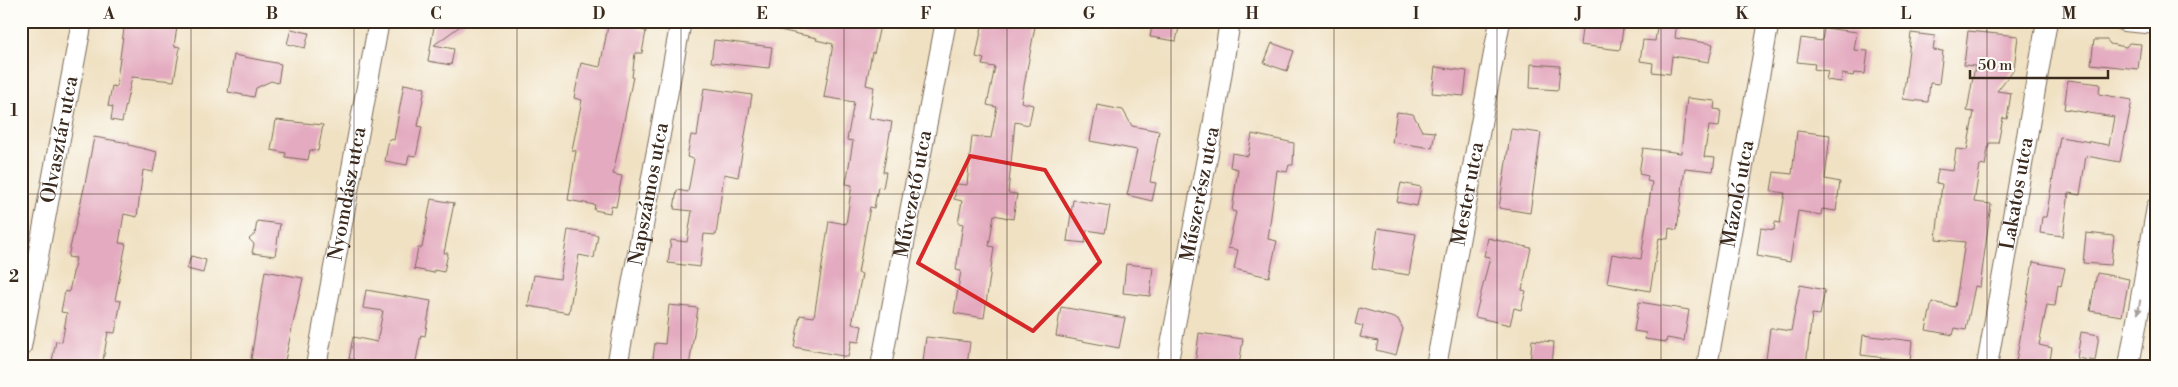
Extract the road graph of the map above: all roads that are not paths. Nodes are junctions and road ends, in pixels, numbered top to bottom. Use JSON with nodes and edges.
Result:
{"nodes":[{"id":1,"x":82,"y":21,"type":"edge"},
{"id":2,"x":379,"y":21,"type":"edge"},
{"id":3,"x":681,"y":21,"type":"edge"},
{"id":4,"x":946,"y":21,"type":"edge"},
{"id":5,"x":1230,"y":21,"type":"edge"},
{"id":6,"x":1500,"y":21,"type":"edge"},
{"id":7,"x":1768,"y":21,"type":"edge"},
{"id":8,"x":2047,"y":21,"type":"edge"},
{"id":9,"x":2124,"y":21,"type":"edge"},
{"id":10,"x":2157,"y":24,"type":"edge"},
{"id":11,"x":2157,"y":207,"type":"edge"},
{"id":12,"x":21,"y":347,"type":"edge"},
{"id":13,"x":316,"y":366,"type":"edge"},
{"id":14,"x":617,"y":366,"type":"edge"},
{"id":15,"x":881,"y":366,"type":"edge"},
{"id":16,"x":1167,"y":366,"type":"edge"},
{"id":17,"x":1436,"y":366,"type":"edge"},
{"id":18,"x":1707,"y":366,"type":"edge"},
{"id":19,"x":1987,"y":366,"type":"edge"},
{"id":20,"x":2129,"y":366,"type":"edge"}],
"edges":[{"from":1,"to":12,"type":"street","name":"Olvasztár utca"},
{"from":2,"to":13,"type":"street","name":"Nyomdász utca"},
{"from":3,"to":14,"type":"street","name":"Napszámos utca"},
{"from":4,"to":15,"type":"street","name":"Művezető utca"},
{"from":5,"to":16,"type":"street","name":"Műszerész utca"},
{"from":6,"to":17,"type":"street","name":"Mester utca"},
{"from":7,"to":18,"type":"street","name":"Mázoló utca"},
{"from":8,"to":19,"type":"street","name":"Lakatos utca"},
{"from":9,"to":10,"type":"street"},
{"from":11,"to":20,"type":"street","one_way":true}]}
